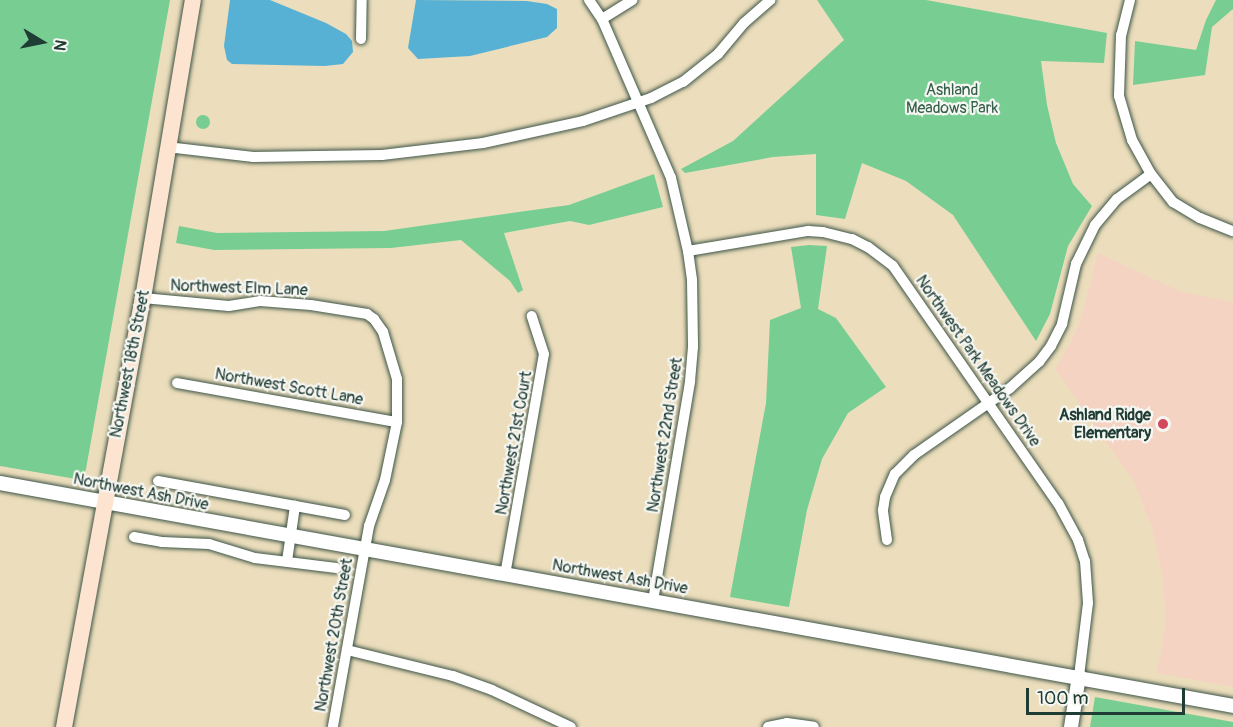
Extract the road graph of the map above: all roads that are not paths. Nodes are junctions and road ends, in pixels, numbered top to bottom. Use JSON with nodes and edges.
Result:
{"nodes":[{"id":1,"x":193,"y":0,"type":"edge"},
{"id":2,"x":362,"y":0,"type":"edge"},
{"id":3,"x":589,"y":0,"type":"edge"},
{"id":4,"x":633,"y":0,"type":"edge"},
{"id":5,"x":770,"y":0,"type":"edge"},
{"id":6,"x":1130,"y":0,"type":"edge"},
{"id":7,"x":602,"y":19,"type":"junction"},
{"id":8,"x":362,"y":39,"type":"dead end"},
{"id":9,"x":639,"y":102,"type":"junction"},
{"id":10,"x":167,"y":147,"type":"junction"},
{"id":11,"x":1151,"y":174,"type":"junction"},
{"id":12,"x":1233,"y":231,"type":"edge"},
{"id":13,"x":688,"y":251,"type":"junction"},
{"id":14,"x":143,"y":298,"type":"junction"},
{"id":15,"x":532,"y":316,"type":"dead end"},
{"id":16,"x":177,"y":382,"type":"dead end"},
{"id":17,"x":990,"y":403,"type":"junction"},
{"id":18,"x":396,"y":422,"type":"junction"},
{"id":19,"x":158,"y":481,"type":"dead end"},
{"id":20,"x":0,"y":483,"type":"edge"},
{"id":21,"x":105,"y":502,"type":"junction"},
{"id":22,"x":295,"y":506,"type":"junction"},
{"id":23,"x":345,"y":515,"type":"dead end"},
{"id":24,"x":290,"y":536,"type":"junction"},
{"id":25,"x":134,"y":537,"type":"dead end"},
{"id":26,"x":887,"y":540,"type":"dead end"},
{"id":27,"x":365,"y":549,"type":"junction"},
{"id":28,"x":287,"y":561,"type":"junction"},
{"id":29,"x":336,"y":568,"type":"dead end"},
{"id":30,"x":505,"y":575,"type":"junction"},
{"id":31,"x":653,"y":600,"type":"junction"},
{"id":32,"x":347,"y":650,"type":"junction"},
{"id":33,"x":1079,"y":676,"type":"junction"},
{"id":34,"x":1233,"y":706,"type":"edge"},
{"id":35,"x":64,"y":727,"type":"edge"},
{"id":36,"x":333,"y":727,"type":"edge"},
{"id":37,"x":571,"y":727,"type":"edge"},
{"id":38,"x":768,"y":727,"type":"edge"},
{"id":39,"x":814,"y":727,"type":"edge"},
{"id":40,"x":1071,"y":727,"type":"edge"}],
"edges":[{"from":1,"to":10,"type":"main road","name":"Northwest 18th Street"},
{"from":2,"to":8,"type":"street"},
{"from":3,"to":7,"type":"street","name":"Northwest 22nd Street"},
{"from":4,"to":7,"type":"street"},
{"from":5,"to":9,"type":"street"},
{"from":6,"to":11,"type":"street"},
{"from":7,"to":9,"type":"street","name":"Northwest 22nd Street"},
{"from":9,"to":10,"type":"street"},
{"from":9,"to":13,"type":"street","name":"Northwest 22nd Street"},
{"from":10,"to":14,"type":"main road","name":"Northwest 18th Street"},
{"from":11,"to":12,"type":"street"},
{"from":11,"to":17,"type":"street"},
{"from":13,"to":17,"type":"street","name":"Northwest Park Meadows Drive"},
{"from":13,"to":31,"type":"street","name":"Northwest 22nd Street"},
{"from":14,"to":18,"type":"street","name":"Northwest Elm Lane"},
{"from":14,"to":21,"type":"main road","name":"Northwest 18th Street"},
{"from":15,"to":30,"type":"street","name":"Northwest 21st Court"},
{"from":16,"to":18,"type":"street","name":"Northwest Scott Lane"},
{"from":17,"to":26,"type":"street"},
{"from":17,"to":33,"type":"street","name":"Northwest Park Meadows Drive"},
{"from":18,"to":27,"type":"street","name":"Northwest 20th Street"},
{"from":19,"to":22,"type":"street"},
{"from":20,"to":21,"type":"street","name":"Northwest Ash Drive"},
{"from":21,"to":24,"type":"street","name":"Northwest Ash Drive"},
{"from":21,"to":35,"type":"main road","name":"Northwest 18th Street"},
{"from":22,"to":23,"type":"street"},
{"from":22,"to":24,"type":"street"},
{"from":24,"to":27,"type":"street","name":"Northwest Ash Drive"},
{"from":24,"to":28,"type":"street"},
{"from":25,"to":28,"type":"street"},
{"from":27,"to":30,"type":"street","name":"Northwest Ash Drive"},
{"from":27,"to":32,"type":"street","name":"Northwest 20th Street"},
{"from":28,"to":29,"type":"street"},
{"from":30,"to":31,"type":"street","name":"Northwest Ash Drive"},
{"from":31,"to":33,"type":"street","name":"Northwest Ash Drive"},
{"from":32,"to":36,"type":"street","name":"Northwest 20th Street"},
{"from":32,"to":37,"type":"street"},
{"from":33,"to":34,"type":"street","name":"Northwest Ash Drive"},
{"from":33,"to":40,"type":"street"},
{"from":38,"to":39,"type":"street"}]}
